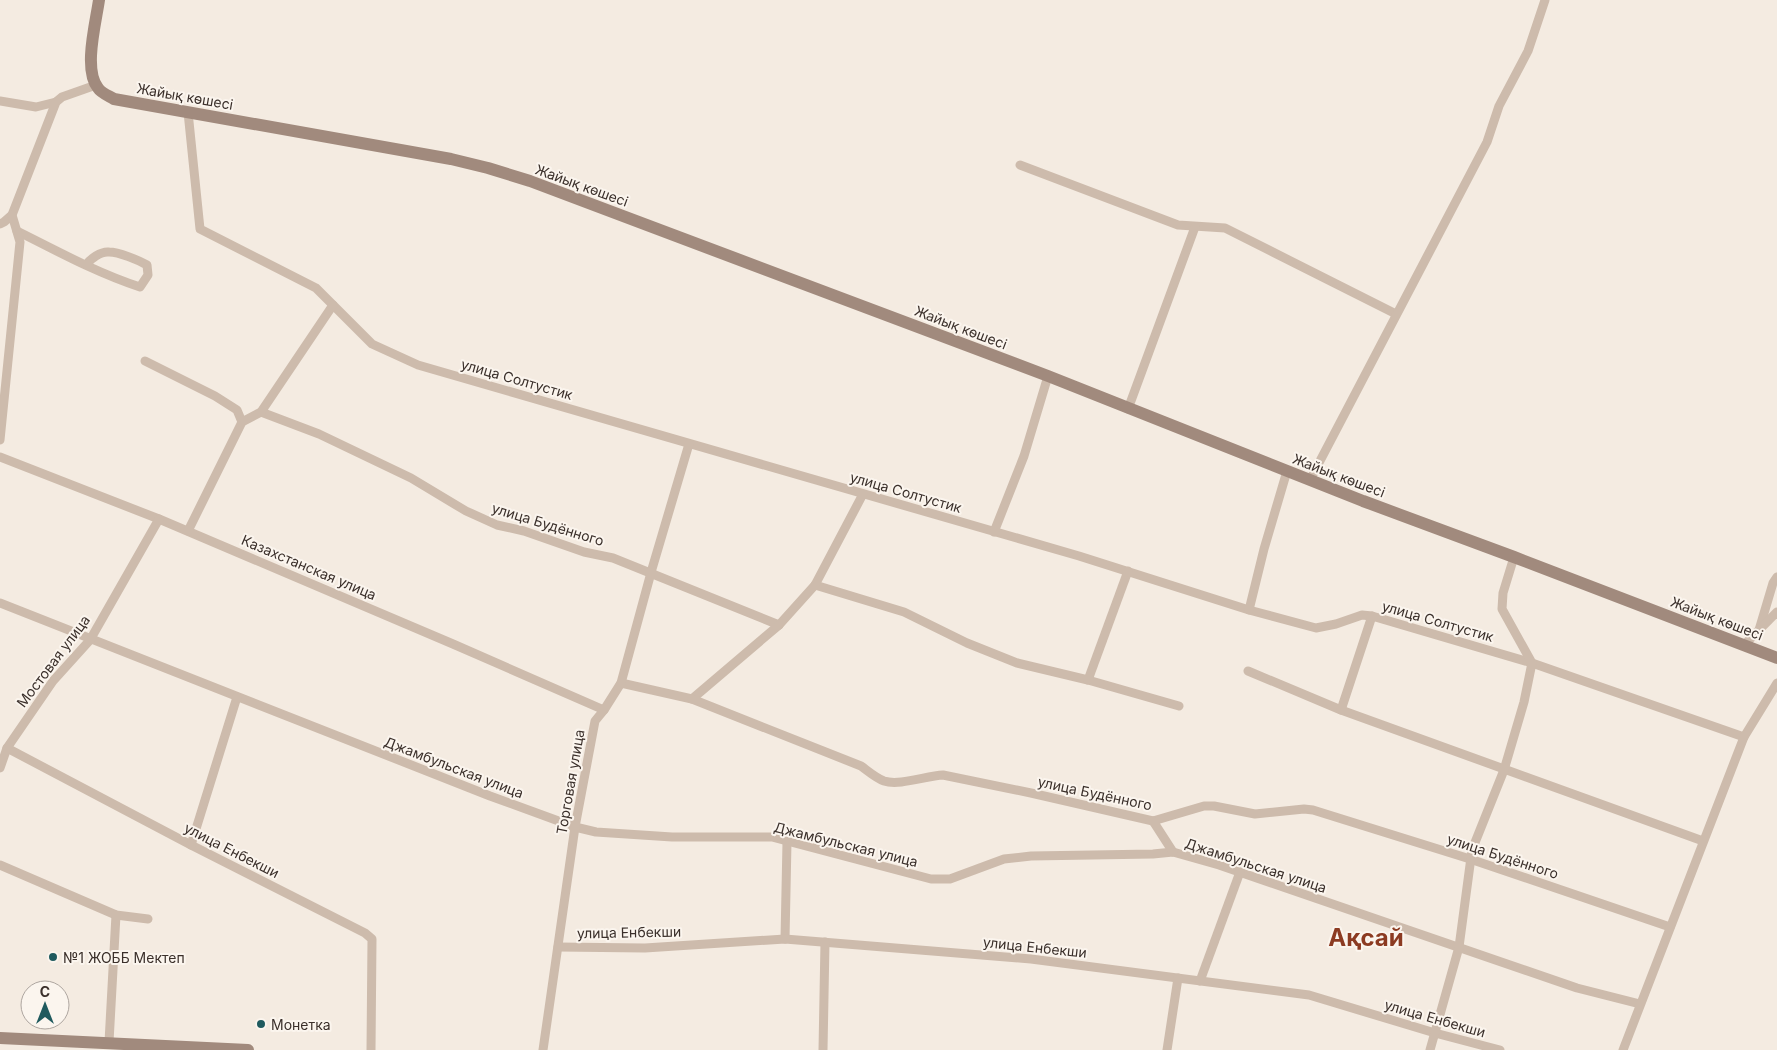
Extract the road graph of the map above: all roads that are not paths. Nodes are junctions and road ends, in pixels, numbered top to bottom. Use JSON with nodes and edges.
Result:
{"nodes":[{"id":1,"x":99,"y":0,"type":"edge"},
{"id":2,"x":1545,"y":0,"type":"edge"},
{"id":3,"x":96,"y":85,"type":"junction"},
{"id":4,"x":0,"y":101,"type":"edge"},
{"id":5,"x":56,"y":102,"type":"junction"},
{"id":6,"x":188,"y":112,"type":"junction"},
{"id":7,"x":1020,"y":165,"type":"dead end"},
{"id":8,"x":12,"y":215,"type":"junction"},
{"id":9,"x":2,"y":223,"type":"edge"},
{"id":10,"x":1195,"y":227,"type":"junction"},
{"id":11,"x":17,"y":231,"type":"junction"},
{"id":12,"x":86,"y":265,"type":"junction"},
{"id":13,"x":333,"y":305,"type":"junction"},
{"id":14,"x":1396,"y":314,"type":"junction"},
{"id":15,"x":145,"y":361,"type":"dead end"},
{"id":16,"x":1048,"y":376,"type":"junction"},
{"id":17,"x":1128,"y":409,"type":"junction"},
{"id":18,"x":260,"y":412,"type":"junction"},
{"id":19,"x":242,"y":422,"type":"junction"},
{"id":20,"x":0,"y":440,"type":"edge"},
{"id":21,"x":689,"y":444,"type":"junction"},
{"id":22,"x":0,"y":458,"type":"edge"},
{"id":23,"x":1287,"y":471,"type":"junction"},
{"id":24,"x":1310,"y":480,"type":"junction"},
{"id":25,"x":863,"y":494,"type":"junction"},
{"id":26,"x":159,"y":519,"type":"junction"},
{"id":27,"x":188,"y":531,"type":"junction"},
{"id":28,"x":994,"y":532,"type":"junction"},
{"id":29,"x":1514,"y":557,"type":"junction"},
{"id":30,"x":1128,"y":571,"type":"junction"},
{"id":31,"x":651,"y":573,"type":"junction"},
{"id":32,"x":1777,"y":577,"type":"edge"},
{"id":33,"x":815,"y":585,"type":"junction"},
{"id":34,"x":0,"y":603,"type":"edge"},
{"id":35,"x":1249,"y":610,"type":"junction"},
{"id":36,"x":1777,"y":612,"type":"edge"},
{"id":37,"x":1372,"y":616,"type":"junction"},
{"id":38,"x":779,"y":625,"type":"junction"},
{"id":39,"x":1759,"y":630,"type":"junction"},
{"id":40,"x":90,"y":640,"type":"junction"},
{"id":41,"x":1745,"y":644,"type":"junction"},
{"id":42,"x":1777,"y":658,"type":"edge"},
{"id":43,"x":1532,"y":663,"type":"junction"},
{"id":44,"x":1248,"y":671,"type":"dead end"},
{"id":45,"x":1088,"y":680,"type":"junction"},
{"id":46,"x":621,"y":683,"type":"junction"},
{"id":47,"x":1777,"y":683,"type":"edge"},
{"id":48,"x":237,"y":697,"type":"junction"},
{"id":49,"x":692,"y":699,"type":"junction"},
{"id":50,"x":1179,"y":706,"type":"dead end"},
{"id":51,"x":604,"y":710,"type":"junction"},
{"id":52,"x":1341,"y":710,"type":"junction"},
{"id":53,"x":1744,"y":737,"type":"junction"},
{"id":54,"x":7,"y":748,"type":"junction"},
{"id":55,"x":0,"y":768,"type":"edge"},
{"id":56,"x":1504,"y":770,"type":"junction"},
{"id":57,"x":1153,"y":821,"type":"junction"},
{"id":58,"x":575,"y":827,"type":"junction"},
{"id":59,"x":1703,"y":841,"type":"junction"},
{"id":60,"x":787,"y":842,"type":"junction"},
{"id":61,"x":191,"y":845,"type":"junction"},
{"id":62,"x":1173,"y":852,"type":"junction"},
{"id":63,"x":1470,"y":859,"type":"junction"},
{"id":64,"x":0,"y":865,"type":"edge"},
{"id":65,"x":1240,"y":872,"type":"junction"},
{"id":66,"x":116,"y":915,"type":"junction"},
{"id":67,"x":148,"y":919,"type":"dead end"},
{"id":68,"x":1670,"y":927,"type":"junction"},
{"id":69,"x":785,"y":939,"type":"junction"},
{"id":70,"x":825,"y":942,"type":"junction"},
{"id":71,"x":558,"y":947,"type":"junction"},
{"id":72,"x":1459,"y":947,"type":"junction"},
{"id":73,"x":1178,"y":978,"type":"junction"},
{"id":74,"x":1200,"y":981,"type":"junction"},
{"id":75,"x":1640,"y":1004,"type":"junction"},
{"id":76,"x":1435,"y":1033,"type":"junction"},
{"id":77,"x":0,"y":1038,"type":"edge"},
{"id":78,"x":109,"y":1042,"type":"junction"},
{"id":79,"x":147,"y":1047,"type":"edge"},
{"id":80,"x":248,"y":1050,"type":"edge"},
{"id":81,"x":372,"y":1050,"type":"edge"},
{"id":82,"x":544,"y":1050,"type":"edge"},
{"id":83,"x":823,"y":1050,"type":"edge"},
{"id":84,"x":1167,"y":1050,"type":"edge"},
{"id":85,"x":1430,"y":1050,"type":"edge"},
{"id":86,"x":1500,"y":1050,"type":"edge"},
{"id":87,"x":1623,"y":1050,"type":"edge"}],
"edges":[{"from":1,"to":3,"type":"street"},
{"from":2,"to":14,"type":"street"},
{"from":3,"to":5,"type":"street"},
{"from":3,"to":6,"type":"street","name":"Жайық көшесі"},
{"from":4,"to":5,"type":"street"},
{"from":5,"to":8,"type":"street"},
{"from":6,"to":13,"type":"street","name":"улица Солтустик"},
{"from":6,"to":16,"type":"street","name":"Жайық көшесі"},
{"from":7,"to":10,"type":"street"},
{"from":8,"to":9,"type":"street"},
{"from":8,"to":11,"type":"street"},
{"from":10,"to":14,"type":"street"},
{"from":10,"to":17,"type":"street"},
{"from":11,"to":12,"type":"street"},
{"from":11,"to":20,"type":"street"},
{"from":12,"to":12,"type":"street"},
{"from":13,"to":18,"type":"street"},
{"from":13,"to":21,"type":"street","name":"улица Солтустик"},
{"from":14,"to":24,"type":"street"},
{"from":15,"to":19,"type":"street"},
{"from":16,"to":17,"type":"street","name":"Жайық көшесі"},
{"from":16,"to":28,"type":"street"},
{"from":17,"to":23,"type":"street","name":"Жайық көшесі"},
{"from":18,"to":19,"type":"street"},
{"from":18,"to":31,"type":"street","name":"улица Будённого"},
{"from":19,"to":27,"type":"street"},
{"from":21,"to":25,"type":"street","name":"улица Солтустик"},
{"from":21,"to":31,"type":"street","name":"Торговая улица"},
{"from":22,"to":26,"type":"street","name":"Казахстанская улица"},
{"from":23,"to":24,"type":"street","name":"Жайық көшесі"},
{"from":23,"to":35,"type":"street"},
{"from":24,"to":29,"type":"street","name":"Жайық көшесі"},
{"from":25,"to":28,"type":"street","name":"улица Солтустик"},
{"from":25,"to":33,"type":"street"},
{"from":26,"to":27,"type":"street","name":"Казахстанская улица"},
{"from":26,"to":40,"type":"street","name":"Мостовая улица"},
{"from":27,"to":51,"type":"street","name":"Казахстанская улица"},
{"from":28,"to":30,"type":"street","name":"улица Солтустик"},
{"from":29,"to":41,"type":"street","name":"Жайық көшесі"},
{"from":29,"to":43,"type":"street"},
{"from":30,"to":35,"type":"street","name":"улица Солтустик"},
{"from":30,"to":45,"type":"street"},
{"from":31,"to":38,"type":"street","name":"улица Будённого"},
{"from":31,"to":46,"type":"street","name":"Торговая улица"},
{"from":32,"to":39,"type":"street"},
{"from":33,"to":38,"type":"street"},
{"from":33,"to":45,"type":"street"},
{"from":34,"to":40,"type":"street","name":"Джамбульская улица"},
{"from":35,"to":37,"type":"street","name":"улица Солтустик"},
{"from":36,"to":39,"type":"street"},
{"from":37,"to":43,"type":"street","name":"улица Солтустик"},
{"from":37,"to":52,"type":"street"},
{"from":38,"to":49,"type":"street"},
{"from":39,"to":41,"type":"street"},
{"from":40,"to":48,"type":"street","name":"Джамбульская улица"},
{"from":40,"to":54,"type":"street","name":"Мостовая улица"},
{"from":41,"to":42,"type":"street","name":"Жайық көшесі"},
{"from":43,"to":53,"type":"street","name":"улица Солтустик"},
{"from":43,"to":56,"type":"street"},
{"from":44,"to":52,"type":"street"},
{"from":45,"to":50,"type":"street"},
{"from":46,"to":49,"type":"street","name":"улица Будённого"},
{"from":46,"to":51,"type":"street","name":"Торговая улица"},
{"from":47,"to":53,"type":"street"},
{"from":48,"to":58,"type":"street","name":"Джамбульская улица"},
{"from":48,"to":61,"type":"street"},
{"from":49,"to":57,"type":"street","name":"улица Будённого"},
{"from":51,"to":58,"type":"street","name":"Торговая улица"},
{"from":52,"to":56,"type":"street"},
{"from":53,"to":59,"type":"street"},
{"from":54,"to":55,"type":"street","name":"Мостовая улица"},
{"from":54,"to":61,"type":"street","name":"улица Енбекши"},
{"from":56,"to":59,"type":"street"},
{"from":56,"to":63,"type":"street"},
{"from":57,"to":62,"type":"street"},
{"from":57,"to":63,"type":"street","name":"улица Будённого"},
{"from":58,"to":60,"type":"street","name":"Джамбульская улица"},
{"from":58,"to":71,"type":"street","name":"Торговая улица"},
{"from":59,"to":68,"type":"street"},
{"from":60,"to":62,"type":"street","name":"Джамбульская улица"},
{"from":60,"to":69,"type":"street"},
{"from":61,"to":81,"type":"street","name":"улица Енбекши"},
{"from":62,"to":65,"type":"street","name":"Джамбульская улица"},
{"from":63,"to":68,"type":"street","name":"улица Будённого"},
{"from":63,"to":72,"type":"street"},
{"from":64,"to":66,"type":"street"},
{"from":65,"to":72,"type":"street","name":"Джамбульская улица"},
{"from":65,"to":74,"type":"street"},
{"from":66,"to":67,"type":"street"},
{"from":66,"to":78,"type":"street"},
{"from":68,"to":75,"type":"street"},
{"from":69,"to":70,"type":"street","name":"улица Енбекши"},
{"from":69,"to":71,"type":"street","name":"улица Енбекши"},
{"from":70,"to":73,"type":"street","name":"улица Енбекши"},
{"from":70,"to":83,"type":"street"},
{"from":71,"to":82,"type":"street","name":"Торговая улица"},
{"from":72,"to":75,"type":"street","name":"Джамбульская улица"},
{"from":72,"to":76,"type":"street"},
{"from":73,"to":74,"type":"street","name":"улица Енбекши"},
{"from":73,"to":84,"type":"street"},
{"from":74,"to":76,"type":"street","name":"улица Енбекши"},
{"from":75,"to":87,"type":"street"},
{"from":76,"to":85,"type":"street"},
{"from":76,"to":86,"type":"street","name":"улица Енбекши"},
{"from":77,"to":78,"type":"street"},
{"from":78,"to":79,"type":"street"},
{"from":79,"to":80,"type":"street"}]}
